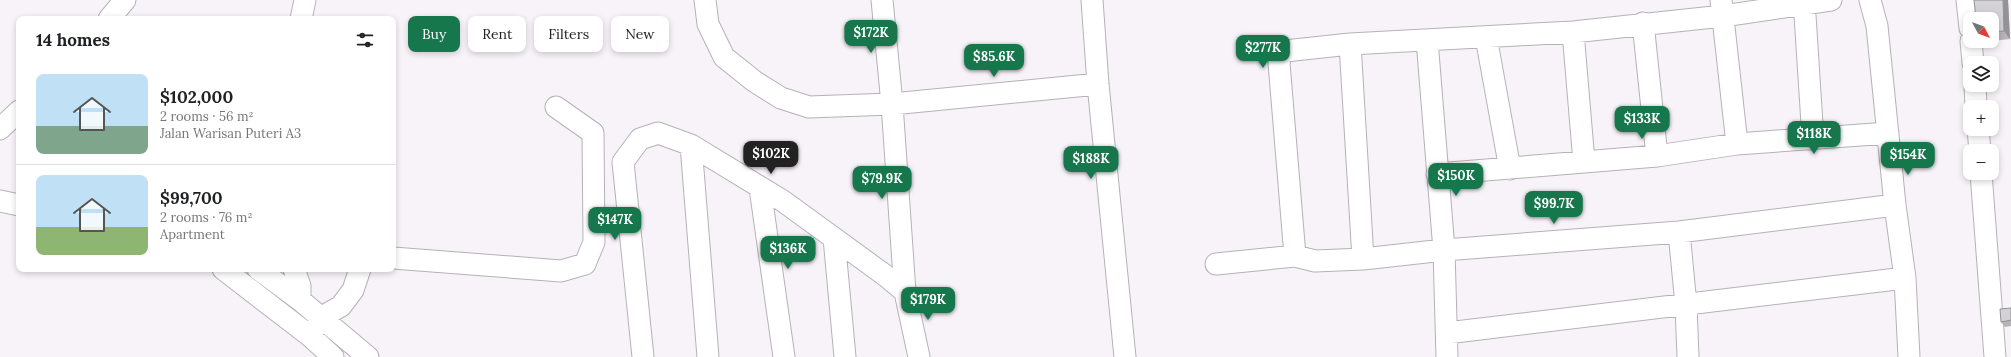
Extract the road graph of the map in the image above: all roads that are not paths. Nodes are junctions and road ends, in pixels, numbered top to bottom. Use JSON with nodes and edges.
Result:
{"nodes":[{"id":1,"x":125,"y":0,"type":"edge"},
{"id":2,"x":305,"y":0,"type":"edge"},
{"id":3,"x":705,"y":0,"type":"edge"},
{"id":4,"x":882,"y":0,"type":"edge"},
{"id":5,"x":1092,"y":0,"type":"edge"},
{"id":6,"x":1831,"y":0,"type":"edge"},
{"id":7,"x":1870,"y":0,"type":"edge"},
{"id":8,"x":1967,"y":0,"type":"edge"},
{"id":9,"x":1804,"y":2,"type":"edge"},
{"id":10,"x":1722,"y":8,"type":"edge"},
{"id":11,"x":1968,"y":12,"type":"edge"},
{"id":12,"x":112,"y":16,"type":"edge"},
{"id":13,"x":302,"y":16,"type":"edge"},
{"id":14,"x":1643,"y":23,"type":"junction"},
{"id":15,"x":1574,"y":32,"type":"junction"},
{"id":16,"x":1486,"y":37,"type":"junction"},
{"id":17,"x":1427,"y":40,"type":"junction"},
{"id":18,"x":1350,"y":44,"type":"junction"},
{"id":19,"x":1098,"y":84,"type":"junction"},
{"id":20,"x":892,"y":104,"type":"junction"},
{"id":21,"x":556,"y":107,"type":"dead end"},
{"id":22,"x":16,"y":114,"type":"edge"},
{"id":23,"x":0,"y":129,"type":"edge"},
{"id":24,"x":1888,"y":133,"type":"junction"},
{"id":25,"x":1813,"y":139,"type":"junction"},
{"id":26,"x":1737,"y":144,"type":"junction"},
{"id":27,"x":691,"y":145,"type":"junction"},
{"id":28,"x":1657,"y":156,"type":"junction"},
{"id":29,"x":1584,"y":162,"type":"junction"},
{"id":30,"x":1510,"y":169,"type":"junction"},
{"id":31,"x":1437,"y":174,"type":"junction"},
{"id":32,"x":1982,"y":180,"type":"edge"},
{"id":33,"x":760,"y":188,"type":"junction"},
{"id":34,"x":0,"y":200,"type":"edge"},
{"id":35,"x":16,"y":204,"type":"edge"},
{"id":36,"x":1895,"y":205,"type":"junction"},
{"id":37,"x":1679,"y":232,"type":"junction"},
{"id":38,"x":834,"y":238,"type":"junction"},
{"id":39,"x":1444,"y":250,"type":"junction"},
{"id":40,"x":1295,"y":256,"type":"junction"},
{"id":41,"x":396,"y":258,"type":"edge"},
{"id":42,"x":1363,"y":259,"type":"junction"},
{"id":43,"x":1216,"y":264,"type":"dead end"},
{"id":44,"x":227,"y":272,"type":"edge"},
{"id":45,"x":262,"y":272,"type":"edge"},
{"id":46,"x":295,"y":272,"type":"edge"},
{"id":47,"x":359,"y":272,"type":"edge"},
{"id":48,"x":1905,"y":278,"type":"junction"},
{"id":49,"x":905,"y":292,"type":"junction"},
{"id":50,"x":300,"y":300,"type":"junction"},
{"id":51,"x":1686,"y":304,"type":"junction"},
{"id":52,"x":322,"y":318,"type":"junction"},
{"id":53,"x":1447,"y":333,"type":"junction"},
{"id":54,"x":310,"y":336,"type":"junction"},
{"id":55,"x":2000,"y":352,"type":"edge"},
{"id":56,"x":333,"y":357,"type":"edge"},
{"id":57,"x":368,"y":357,"type":"edge"},
{"id":58,"x":643,"y":357,"type":"edge"},
{"id":59,"x":708,"y":357,"type":"edge"},
{"id":60,"x":784,"y":357,"type":"edge"},
{"id":61,"x":845,"y":357,"type":"edge"},
{"id":62,"x":919,"y":357,"type":"edge"},
{"id":63,"x":1125,"y":357,"type":"edge"},
{"id":64,"x":1447,"y":357,"type":"edge"},
{"id":65,"x":1688,"y":357,"type":"edge"},
{"id":66,"x":1909,"y":357,"type":"edge"}],
"edges":[{"from":1,"to":12,"type":"street"},
{"from":2,"to":13,"type":"street"},
{"from":3,"to":20,"type":"street"},
{"from":4,"to":20,"type":"street"},
{"from":5,"to":19,"type":"street"},
{"from":6,"to":9,"type":"street"},
{"from":7,"to":24,"type":"street"},
{"from":8,"to":11,"type":"street"},
{"from":9,"to":10,"type":"street"},
{"from":9,"to":25,"type":"street"},
{"from":10,"to":14,"type":"street"},
{"from":10,"to":26,"type":"street"},
{"from":14,"to":15,"type":"street"},
{"from":14,"to":28,"type":"street"},
{"from":15,"to":16,"type":"street"},
{"from":15,"to":29,"type":"street"},
{"from":16,"to":17,"type":"street"},
{"from":16,"to":30,"type":"street"},
{"from":17,"to":18,"type":"street"},
{"from":17,"to":31,"type":"street"},
{"from":18,"to":40,"type":"street"},
{"from":18,"to":42,"type":"street"},
{"from":19,"to":20,"type":"street"},
{"from":19,"to":63,"type":"street"},
{"from":20,"to":49,"type":"street"},
{"from":21,"to":41,"type":"street"},
{"from":22,"to":23,"type":"street"},
{"from":24,"to":25,"type":"street"},
{"from":24,"to":36,"type":"street"},
{"from":25,"to":26,"type":"street"},
{"from":26,"to":28,"type":"street"},
{"from":27,"to":33,"type":"street"},
{"from":27,"to":58,"type":"street"},
{"from":27,"to":59,"type":"street"},
{"from":28,"to":29,"type":"street"},
{"from":29,"to":30,"type":"street"},
{"from":30,"to":31,"type":"street"},
{"from":31,"to":39,"type":"street"},
{"from":32,"to":55,"type":"street"},
{"from":33,"to":38,"type":"street"},
{"from":33,"to":60,"type":"street"},
{"from":34,"to":35,"type":"street"},
{"from":36,"to":37,"type":"street"},
{"from":36,"to":48,"type":"street"},
{"from":37,"to":39,"type":"street"},
{"from":37,"to":51,"type":"street"},
{"from":38,"to":49,"type":"street"},
{"from":38,"to":61,"type":"street"},
{"from":39,"to":42,"type":"street"},
{"from":39,"to":53,"type":"street"},
{"from":40,"to":42,"type":"street"},
{"from":40,"to":43,"type":"street"},
{"from":44,"to":54,"type":"street"},
{"from":45,"to":50,"type":"street"},
{"from":46,"to":50,"type":"street"},
{"from":47,"to":52,"type":"street"},
{"from":48,"to":51,"type":"street"},
{"from":48,"to":66,"type":"street"},
{"from":49,"to":62,"type":"street"},
{"from":50,"to":52,"type":"street"},
{"from":51,"to":53,"type":"street"},
{"from":51,"to":65,"type":"street"},
{"from":52,"to":54,"type":"street"},
{"from":52,"to":57,"type":"street"},
{"from":53,"to":64,"type":"street"},
{"from":54,"to":56,"type":"street"}]}
